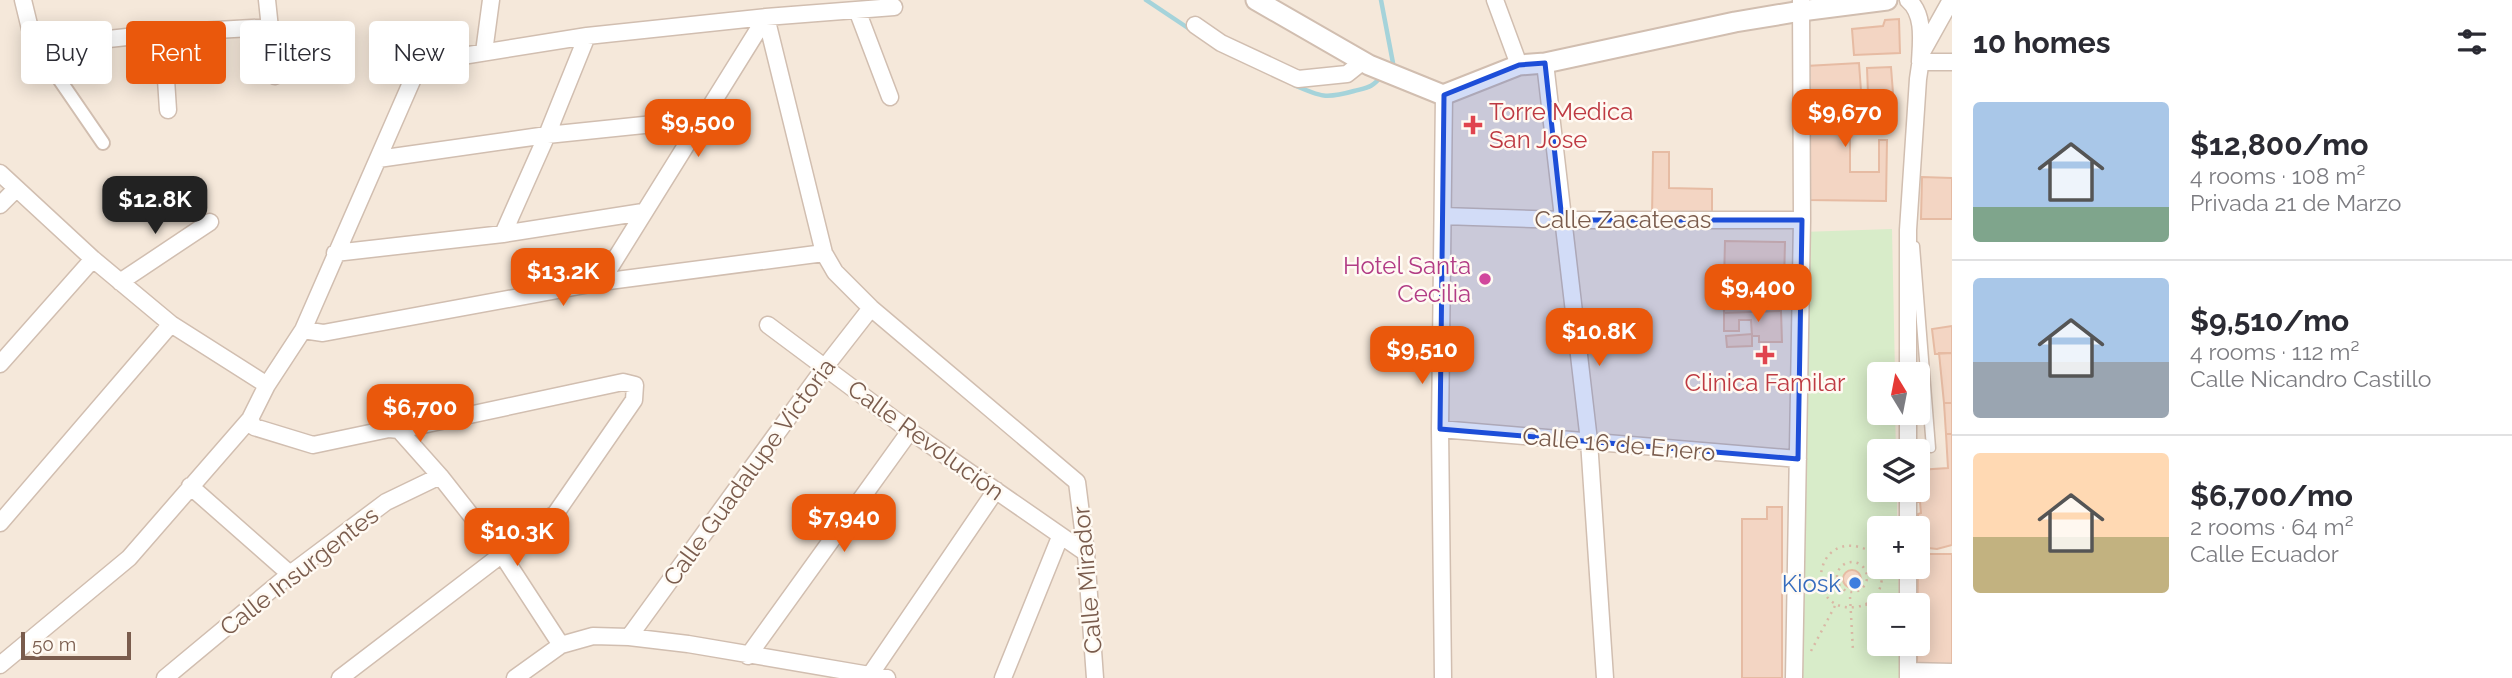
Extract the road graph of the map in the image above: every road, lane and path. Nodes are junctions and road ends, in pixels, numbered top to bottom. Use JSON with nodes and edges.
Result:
{"nodes":[{"id":1,"x":23,"y":0,"type":"edge"},
{"id":2,"x":267,"y":0,"type":"edge"},
{"id":3,"x":491,"y":0,"type":"edge"},
{"id":4,"x":1256,"y":0,"type":"edge"},
{"id":5,"x":1495,"y":0,"type":"edge"},
{"id":6,"x":1887,"y":0,"type":"edge"},
{"id":7,"x":1908,"y":0,"type":"edge"},
{"id":8,"x":1951,"y":0,"type":"edge"},
{"id":9,"x":1801,"y":5,"type":"edge"},
{"id":10,"x":894,"y":7,"type":"dead end"},
{"id":11,"x":857,"y":10,"type":"junction"},
{"id":12,"x":765,"y":17,"type":"junction"},
{"id":13,"x":28,"y":21,"type":"edge"},
{"id":14,"x":270,"y":21,"type":"edge"},
{"id":15,"x":1195,"y":25,"type":"dead end"},
{"id":16,"x":587,"y":36,"type":"junction"},
{"id":17,"x":484,"y":52,"type":"junction"},
{"id":18,"x":1920,"y":62,"type":"junction"},
{"id":19,"x":1952,"y":62,"type":"edge"},
{"id":20,"x":1545,"y":63,"type":"junction"},
{"id":21,"x":1366,"y":64,"type":"junction"},
{"id":22,"x":1520,"y":65,"type":"junction"},
{"id":23,"x":63,"y":84,"type":"edge"},
{"id":24,"x":166,"y":84,"type":"edge"},
{"id":25,"x":1443,"y":95,"type":"junction"},
{"id":26,"x":890,"y":97,"type":"dead end"},
{"id":27,"x":168,"y":110,"type":"dead end"},
{"id":28,"x":702,"y":119,"type":"junction"},
{"id":29,"x":547,"y":135,"type":"junction"},
{"id":30,"x":103,"y":143,"type":"dead end"},
{"id":31,"x":378,"y":159,"type":"junction"},
{"id":32,"x":0,"y":173,"type":"edge"},
{"id":33,"x":16,"y":189,"type":"junction"},
{"id":34,"x":1909,"y":201,"type":"junction"},
{"id":35,"x":0,"y":205,"type":"edge"},
{"id":36,"x":643,"y":212,"type":"junction"},
{"id":37,"x":1443,"y":216,"type":"junction"},
{"id":38,"x":1562,"y":219,"type":"junction"},
{"id":39,"x":1802,"y":220,"type":"junction"},
{"id":40,"x":210,"y":222,"type":"dead end"},
{"id":41,"x":503,"y":234,"type":"junction"},
{"id":42,"x":335,"y":253,"type":"junction"},
{"id":43,"x":824,"y":253,"type":"junction"},
{"id":44,"x":93,"y":259,"type":"junction"},
{"id":45,"x":120,"y":282,"type":"junction"},
{"id":46,"x":601,"y":282,"type":"junction"},
{"id":47,"x":871,"y":308,"type":"junction"},
{"id":48,"x":171,"y":324,"type":"junction"},
{"id":49,"x":768,"y":325,"type":"dead end"},
{"id":50,"x":303,"y":330,"type":"junction"},
{"id":51,"x":1908,"y":362,"type":"edge"},
{"id":52,"x":0,"y":363,"type":"edge"},
{"id":53,"x":825,"y":367,"type":"junction"},
{"id":54,"x":267,"y":385,"type":"junction"},
{"id":55,"x":250,"y":419,"type":"junction"},
{"id":56,"x":1440,"y":429,"type":"junction"},
{"id":57,"x":399,"y":430,"type":"junction"},
{"id":58,"x":910,"y":431,"type":"junction"},
{"id":59,"x":1589,"y":441,"type":"junction"},
{"id":60,"x":1931,"y":447,"type":"dead end"},
{"id":61,"x":1798,"y":459,"type":"junction"},
{"id":62,"x":440,"y":476,"type":"junction"},
{"id":63,"x":191,"y":486,"type":"junction"},
{"id":64,"x":996,"y":490,"type":"junction"},
{"id":65,"x":0,"y":523,"type":"edge"},
{"id":66,"x":1060,"y":537,"type":"junction"},
{"id":67,"x":1867,"y":551,"type":"edge"},
{"id":68,"x":1086,"y":553,"type":"junction"},
{"id":69,"x":503,"y":556,"type":"junction"},
{"id":70,"x":1837,"y":573,"type":"joint"},
{"id":71,"x":290,"y":574,"type":"junction"},
{"id":72,"x":1882,"y":579,"type":"edge"},
{"id":73,"x":1850,"y":597,"type":"dead end"},
{"id":74,"x":1836,"y":604,"type":"junction"},
{"id":75,"x":1866,"y":604,"type":"joint"},
{"id":76,"x":629,"y":637,"type":"junction"},
{"id":77,"x":561,"y":645,"type":"junction"},
{"id":78,"x":1811,"y":651,"type":"dead end"},
{"id":79,"x":1853,"y":651,"type":"dead end"},
{"id":80,"x":748,"y":656,"type":"junction"},
{"id":81,"x":1908,"y":656,"type":"edge"},
{"id":82,"x":0,"y":665,"type":"edge"},
{"id":83,"x":1952,"y":673,"type":"edge"},
{"id":84,"x":1908,"y":674,"type":"edge"},
{"id":85,"x":174,"y":675,"type":"edge"},
{"id":86,"x":870,"y":675,"type":"junction"},
{"id":87,"x":340,"y":678,"type":"edge"},
{"id":88,"x":515,"y":678,"type":"edge"},
{"id":89,"x":887,"y":678,"type":"edge"},
{"id":90,"x":1003,"y":678,"type":"edge"},
{"id":91,"x":1095,"y":678,"type":"edge"},
{"id":92,"x":1443,"y":678,"type":"edge"},
{"id":93,"x":1605,"y":678,"type":"edge"},
{"id":94,"x":1794,"y":678,"type":"edge"}],
"edges":[{"from":1,"to":13,"type":"street"},
{"from":2,"to":14,"type":"street"},
{"from":3,"to":17,"type":"street"},
{"from":4,"to":21,"type":"street"},
{"from":5,"to":22,"type":"street"},
{"from":6,"to":9,"type":"street"},
{"from":7,"to":18,"type":"street"},
{"from":8,"to":18,"type":"street"},
{"from":9,"to":20,"type":"street"},
{"from":9,"to":39,"type":"street"},
{"from":10,"to":11,"type":"street"},
{"from":11,"to":12,"type":"street"},
{"from":11,"to":26,"type":"street"},
{"from":12,"to":16,"type":"street"},
{"from":12,"to":28,"type":"street"},
{"from":12,"to":43,"type":"street"},
{"from":15,"to":21,"type":"street"},
{"from":16,"to":17,"type":"street"},
{"from":16,"to":29,"type":"street"},
{"from":17,"to":31,"type":"street"},
{"from":18,"to":19,"type":"street"},
{"from":18,"to":34,"type":"street"},
{"from":20,"to":22,"type":"street"},
{"from":20,"to":38,"type":"street"},
{"from":21,"to":25,"type":"street"},
{"from":22,"to":25,"type":"street"},
{"from":23,"to":30,"type":"street"},
{"from":24,"to":27,"type":"street"},
{"from":25,"to":37,"type":"street"},
{"from":28,"to":29,"type":"street"},
{"from":28,"to":36,"type":"street"},
{"from":29,"to":31,"type":"street"},
{"from":29,"to":41,"type":"street"},
{"from":31,"to":42,"type":"street"},
{"from":32,"to":33,"type":"street"},
{"from":33,"to":35,"type":"street"},
{"from":33,"to":44,"type":"street"},
{"from":34,"to":51,"type":"street"},
{"from":34,"to":60,"type":"lane"},
{"from":36,"to":41,"type":"street"},
{"from":36,"to":46,"type":"street"},
{"from":37,"to":38,"type":"street","name":"Calle Zacatecas"},
{"from":37,"to":56,"type":"street"},
{"from":38,"to":39,"type":"street","name":"Calle Zacatecas"},
{"from":38,"to":59,"type":"street"},
{"from":39,"to":61,"type":"street"},
{"from":40,"to":45,"type":"street"},
{"from":41,"to":42,"type":"street"},
{"from":42,"to":50,"type":"street"},
{"from":43,"to":46,"type":"street"},
{"from":43,"to":47,"type":"street"},
{"from":44,"to":45,"type":"street"},
{"from":44,"to":52,"type":"street"},
{"from":45,"to":48,"type":"street"},
{"from":46,"to":50,"type":"street"},
{"from":47,"to":53,"type":"street","name":"Calle Guadalupe Victoria"},
{"from":47,"to":68,"type":"street","name":"Calle Mirador"},
{"from":48,"to":54,"type":"street"},
{"from":48,"to":65,"type":"street"},
{"from":49,"to":53,"type":"street","name":"Calle Revolución"},
{"from":50,"to":54,"type":"street"},
{"from":53,"to":58,"type":"street","name":"Calle Revolución"},
{"from":53,"to":76,"type":"street","name":"Calle Guadalupe Victoria"},
{"from":54,"to":55,"type":"street"},
{"from":55,"to":57,"type":"street"},
{"from":55,"to":63,"type":"street"},
{"from":56,"to":59,"type":"street","name":"Calle 16 de Enero"},
{"from":56,"to":92,"type":"street"},
{"from":57,"to":62,"type":"street"},
{"from":57,"to":69,"type":"street"},
{"from":58,"to":64,"type":"street","name":"Calle Revolución"},
{"from":58,"to":80,"type":"street"},
{"from":59,"to":61,"type":"street","name":"Calle 16 de Enero"},
{"from":59,"to":93,"type":"street"},
{"from":61,"to":94,"type":"street"},
{"from":62,"to":69,"type":"street"},
{"from":62,"to":71,"type":"street","name":"Calle Insurgentes"},
{"from":63,"to":71,"type":"street"},
{"from":63,"to":82,"type":"street"},
{"from":64,"to":66,"type":"street","name":"Calle Revolución"},
{"from":64,"to":86,"type":"street"},
{"from":66,"to":68,"type":"street","name":"Calle Revolución"},
{"from":66,"to":90,"type":"street"},
{"from":67,"to":74,"type":"path"},
{"from":68,"to":91,"type":"street","name":"Calle Mirador"},
{"from":69,"to":77,"type":"street"},
{"from":69,"to":87,"type":"street"},
{"from":70,"to":70,"type":"path"},
{"from":71,"to":85,"type":"street","name":"Calle Insurgentes"},
{"from":72,"to":75,"type":"path"},
{"from":73,"to":79,"type":"path"},
{"from":74,"to":75,"type":"path"},
{"from":74,"to":78,"type":"path"},
{"from":76,"to":77,"type":"street"},
{"from":76,"to":80,"type":"street"},
{"from":77,"to":88,"type":"street"},
{"from":80,"to":86,"type":"street"},
{"from":81,"to":84,"type":"street"},
{"from":83,"to":84,"type":"street"},
{"from":86,"to":89,"type":"street"}]}
